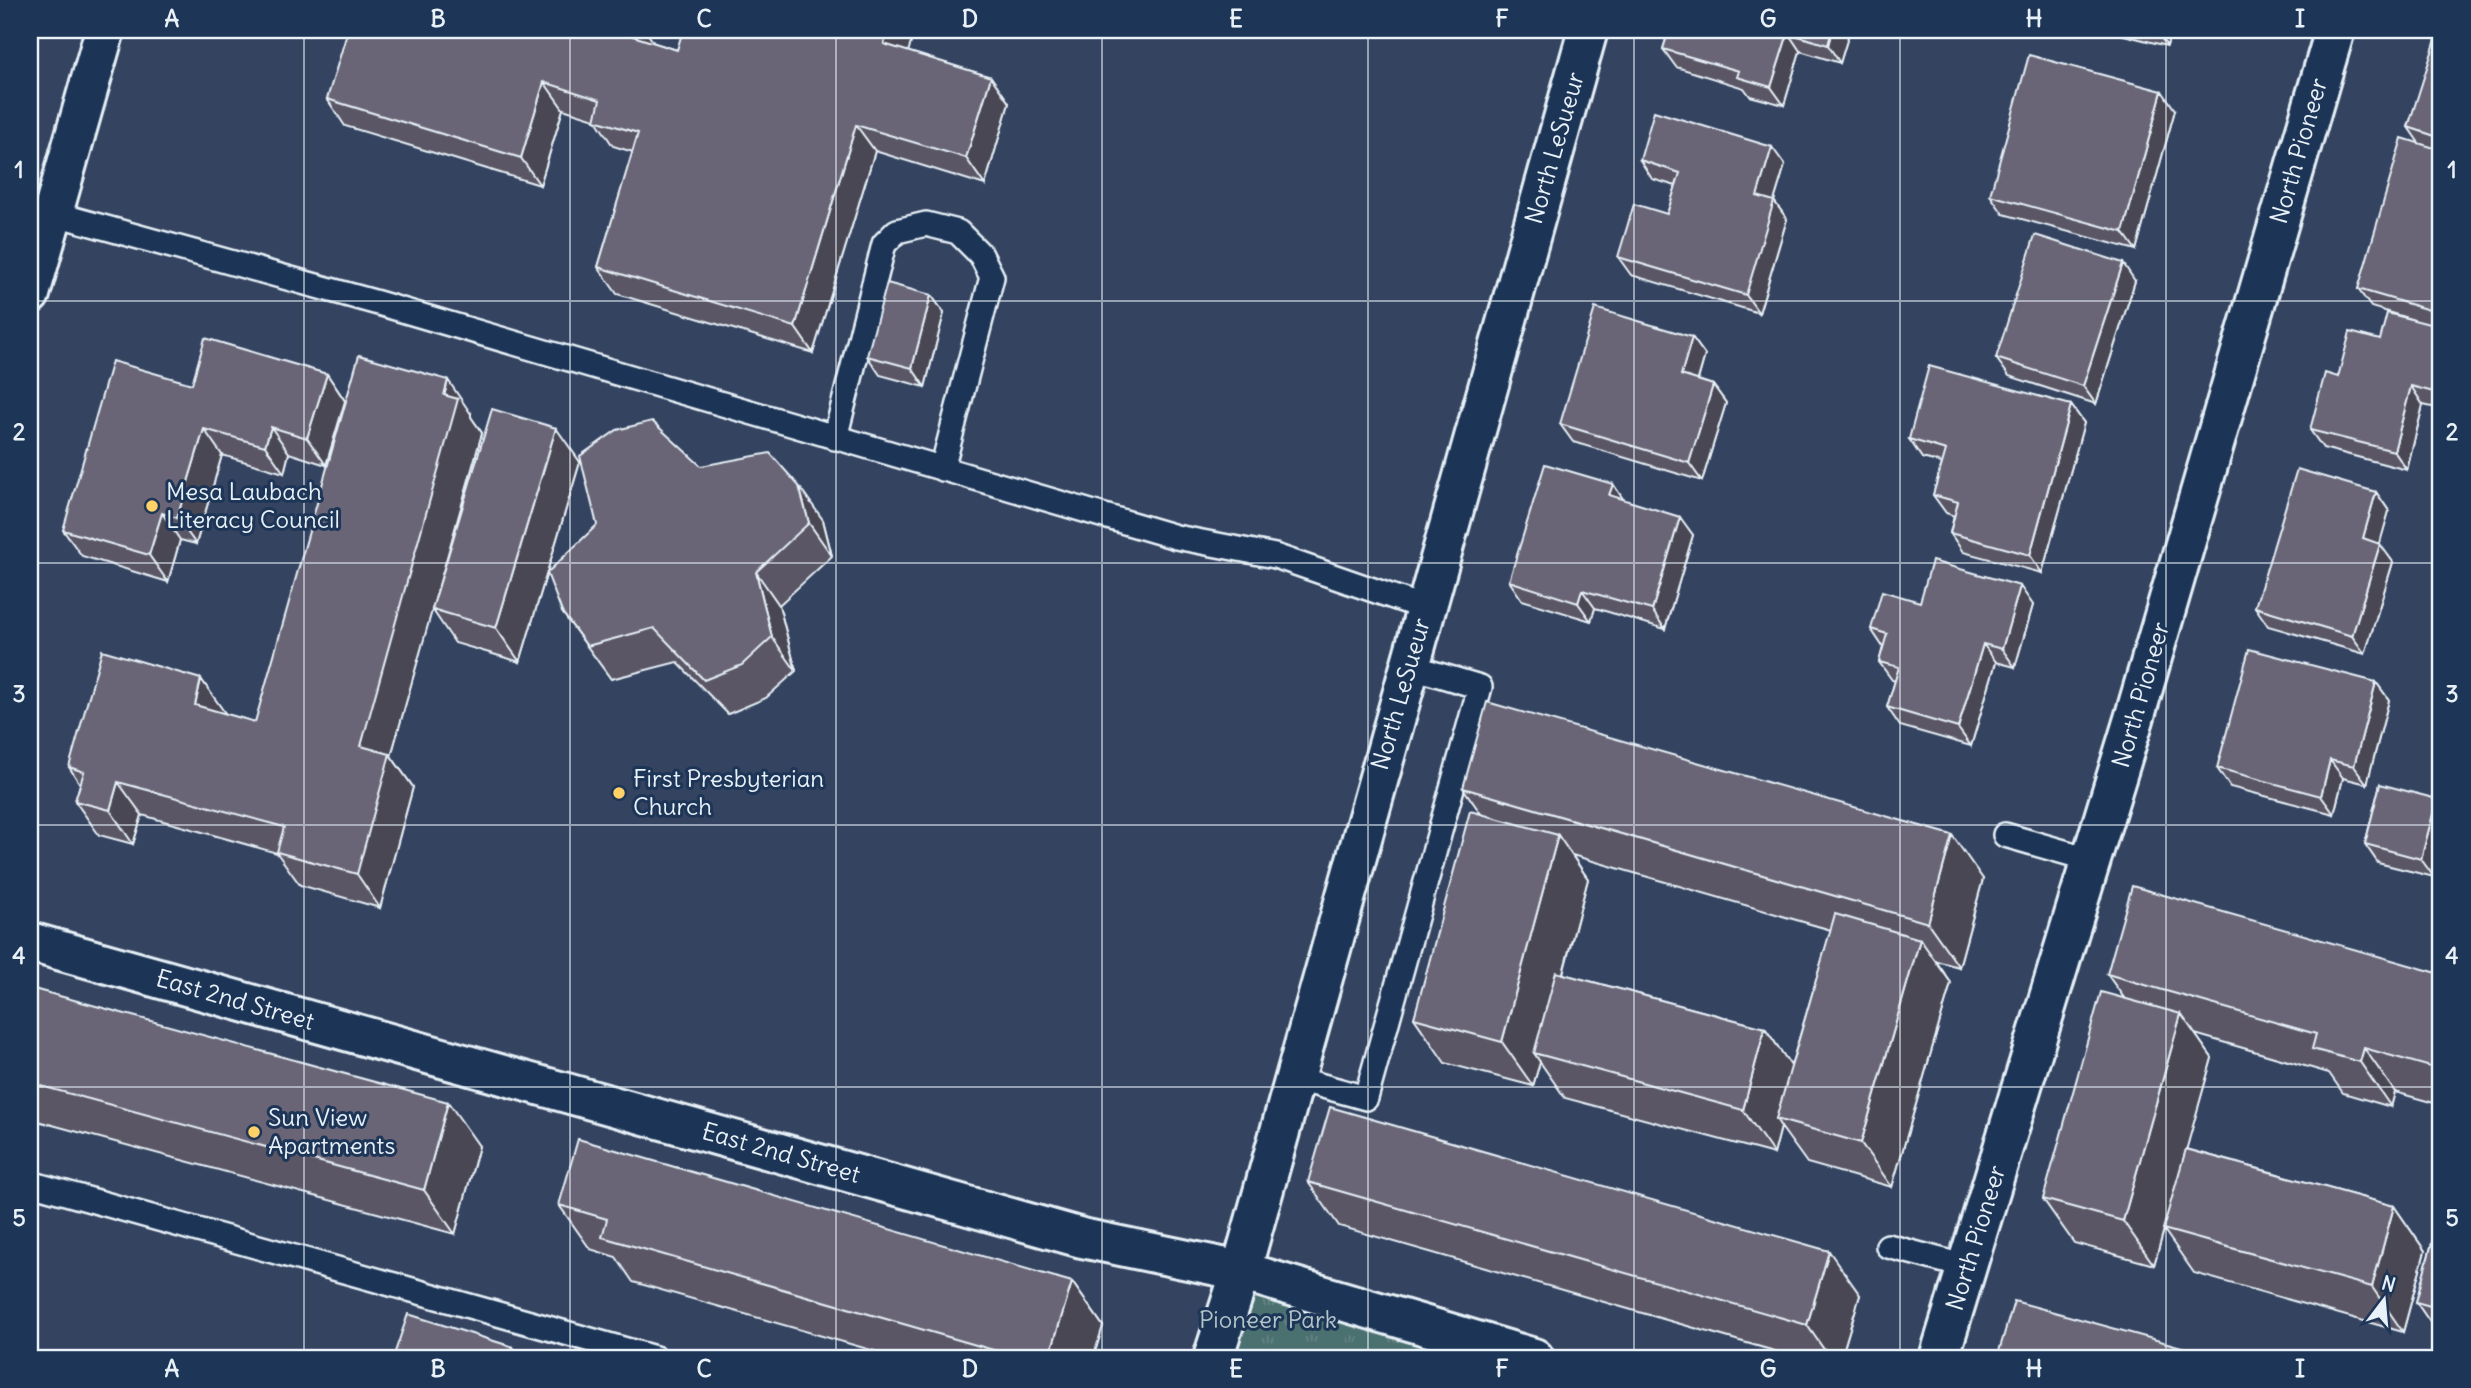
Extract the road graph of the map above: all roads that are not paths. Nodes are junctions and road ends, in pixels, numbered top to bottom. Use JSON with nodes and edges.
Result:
{"nodes":[{"id":1,"x":105,"y":30,"type":"edge"},
{"id":2,"x":1588,"y":30,"type":"edge"},
{"id":3,"x":2335,"y":30,"type":"edge"},
{"id":4,"x":52,"y":213,"type":"junction"},
{"id":5,"x":30,"y":294,"type":"edge"},
{"id":6,"x":835,"y":438,"type":"junction"},
{"id":7,"x":942,"y":469,"type":"junction"},
{"id":8,"x":1425,"y":608,"type":"junction"},
{"id":9,"x":1409,"y":666,"type":"junction"},
{"id":10,"x":2006,"y":835,"type":"dead end"},
{"id":11,"x":2092,"y":860,"type":"junction"},
{"id":12,"x":30,"y":942,"type":"edge"},
{"id":13,"x":1294,"y":1077,"type":"junction"},
{"id":14,"x":30,"y":1183,"type":"edge"},
{"id":15,"x":1888,"y":1246,"type":"dead end"},
{"id":16,"x":1967,"y":1267,"type":"junction"},
{"id":17,"x":1241,"y":1271,"type":"junction"},
{"id":18,"x":655,"y":1358,"type":"edge"},
{"id":19,"x":1213,"y":1358,"type":"edge"},
{"id":20,"x":1534,"y":1358,"type":"edge"},
{"id":21,"x":1939,"y":1358,"type":"edge"}],
"edges":[{"from":1,"to":4,"type":"street"},
{"from":2,"to":8,"type":"street","name":"North LeSueur"},
{"from":3,"to":11,"type":"street","name":"North Pioneer"},
{"from":4,"to":5,"type":"street"},
{"from":4,"to":6,"type":"lane"},
{"from":6,"to":7,"type":"lane"},
{"from":6,"to":7,"type":"lane"},
{"from":7,"to":8,"type":"lane"},
{"from":8,"to":9,"type":"street","name":"North LeSueur"},
{"from":9,"to":13,"type":"street","name":"North LeSueur"},
{"from":9,"to":13,"type":"lane"},
{"from":10,"to":11,"type":"lane"},
{"from":11,"to":16,"type":"street","name":"North Pioneer"},
{"from":12,"to":17,"type":"street","name":"East 2nd Street"},
{"from":13,"to":17,"type":"street","name":"North LeSueur"},
{"from":14,"to":18,"type":"lane"},
{"from":15,"to":16,"type":"lane"},
{"from":16,"to":21,"type":"street","name":"North Pioneer"},
{"from":17,"to":19,"type":"street","name":"North LeSueur"},
{"from":17,"to":20,"type":"street","name":"East 2nd Street"}]}
